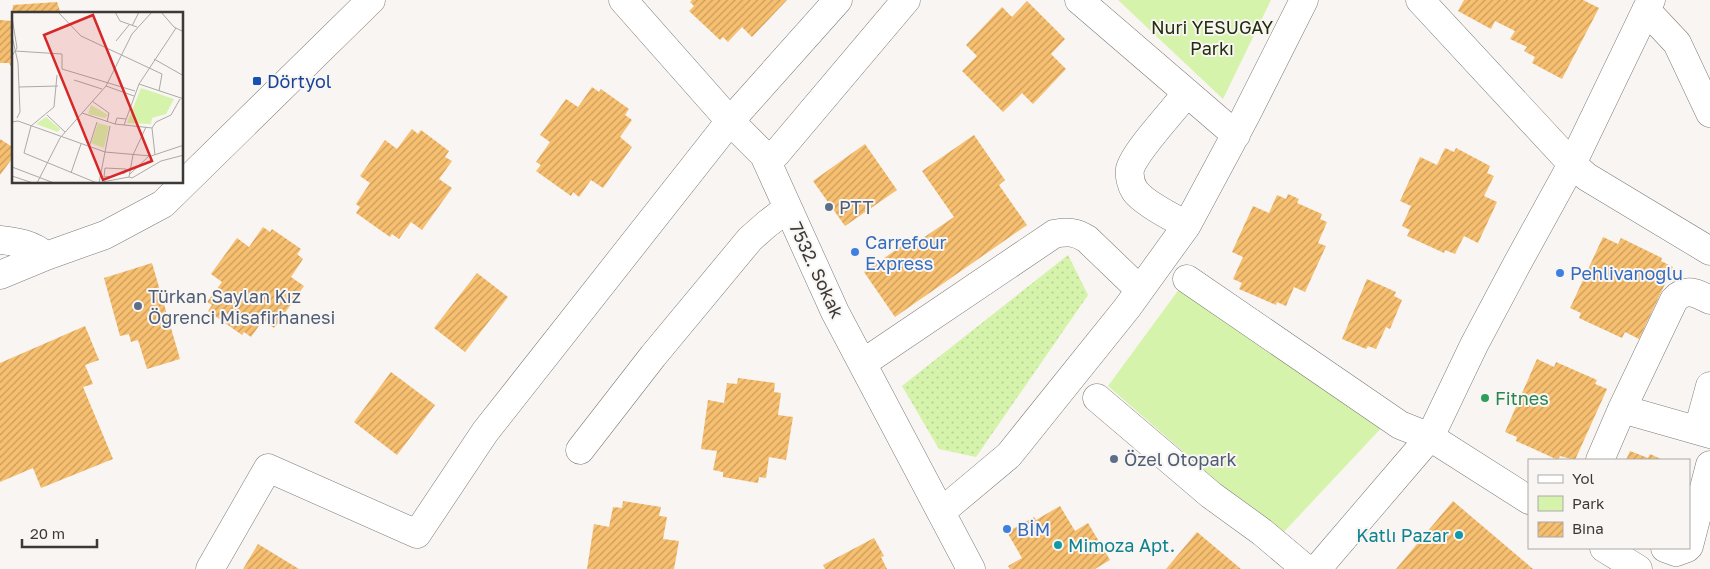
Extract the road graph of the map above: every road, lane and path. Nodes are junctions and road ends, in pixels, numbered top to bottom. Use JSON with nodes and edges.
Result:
{"nodes":[{"id":1,"x":371,"y":0,"type":"edge"},
{"id":2,"x":623,"y":0,"type":"edge"},
{"id":3,"x":838,"y":0,"type":"edge"},
{"id":4,"x":906,"y":0,"type":"edge"},
{"id":5,"x":1078,"y":0,"type":"edge"},
{"id":6,"x":1304,"y":0,"type":"edge"},
{"id":7,"x":1420,"y":0,"type":"edge"},
{"id":8,"x":1649,"y":5,"type":"edge"},
{"id":9,"x":1186,"y":94,"type":"junction"},
{"id":10,"x":1710,"y":114,"type":"edge"},
{"id":11,"x":730,"y":121,"type":"junction"},
{"id":12,"x":1236,"y":135,"type":"junction"},
{"id":13,"x":764,"y":155,"type":"junction"},
{"id":14,"x":1572,"y":164,"type":"junction"},
{"id":15,"x":184,"y":183,"type":"edge"},
{"id":16,"x":183,"y":184,"type":"edge"},
{"id":17,"x":788,"y":208,"type":"junction"},
{"id":18,"x":1187,"y":226,"type":"junction"},
{"id":19,"x":0,"y":240,"type":"edge"},
{"id":20,"x":1710,"y":251,"type":"edge"},
{"id":21,"x":46,"y":256,"type":"junction"},
{"id":22,"x":0,"y":275,"type":"edge"},
{"id":23,"x":1187,"y":279,"type":"dead end"},
{"id":24,"x":1140,"y":290,"type":"junction"},
{"id":25,"x":1710,"y":300,"type":"edge"},
{"id":26,"x":863,"y":363,"type":"junction"},
{"id":27,"x":1710,"y":386,"type":"edge"},
{"id":28,"x":1097,"y":398,"type":"dead end"},
{"id":29,"x":1622,"y":409,"type":"junction"},
{"id":30,"x":1704,"y":432,"type":"edge"},
{"id":31,"x":1430,"y":437,"type":"junction"},
{"id":32,"x":580,"y":450,"type":"dead end"},
{"id":33,"x":1600,"y":459,"type":"edge"},
{"id":34,"x":1710,"y":465,"type":"edge"},
{"id":35,"x":1528,"y":499,"type":"edge"},
{"id":36,"x":941,"y":512,"type":"junction"},
{"id":37,"x":1690,"y":540,"type":"edge"},
{"id":38,"x":1606,"y":549,"type":"edge"},
{"id":39,"x":1668,"y":549,"type":"edge"},
{"id":40,"x":1683,"y":549,"type":"edge"},
{"id":41,"x":210,"y":569,"type":"edge"},
{"id":42,"x":971,"y":569,"type":"edge"},
{"id":43,"x":1306,"y":569,"type":"edge"},
{"id":44,"x":1317,"y":569,"type":"edge"},
{"id":45,"x":1638,"y":569,"type":"edge"}],
"edges":[{"from":1,"to":15,"type":"street"},
{"from":2,"to":11,"type":"street","name":"7532. Sokak"},
{"from":3,"to":11,"type":"street"},
{"from":4,"to":13,"type":"street"},
{"from":5,"to":9,"type":"street"},
{"from":6,"to":12,"type":"street"},
{"from":7,"to":14,"type":"street"},
{"from":8,"to":10,"type":"street"},
{"from":8,"to":14,"type":"street"},
{"from":9,"to":12,"type":"street"},
{"from":9,"to":18,"type":"street"},
{"from":11,"to":13,"type":"street","name":"7532. Sokak"},
{"from":11,"to":41,"type":"street"},
{"from":12,"to":18,"type":"street"},
{"from":13,"to":17,"type":"street","name":"7532. Sokak"},
{"from":14,"to":20,"type":"street"},
{"from":14,"to":31,"type":"street"},
{"from":16,"to":21,"type":"street"},
{"from":17,"to":26,"type":"street","name":"7532. Sokak"},
{"from":17,"to":32,"type":"street"},
{"from":18,"to":24,"type":"street"},
{"from":19,"to":21,"type":"street"},
{"from":21,"to":22,"type":"street"},
{"from":23,"to":31,"type":"street"},
{"from":24,"to":26,"type":"street"},
{"from":24,"to":36,"type":"street"},
{"from":25,"to":29,"type":"street"},
{"from":26,"to":36,"type":"street","name":"7532. Sokak"},
{"from":27,"to":30,"type":"street"},
{"from":28,"to":43,"type":"street"},
{"from":29,"to":30,"type":"street"},
{"from":29,"to":33,"type":"street"},
{"from":31,"to":35,"type":"street"},
{"from":31,"to":44,"type":"street"},
{"from":34,"to":37,"type":"street"},
{"from":36,"to":42,"type":"street","name":"7532. Sokak"},
{"from":38,"to":45,"type":"street"},
{"from":39,"to":40,"type":"street"}]}
